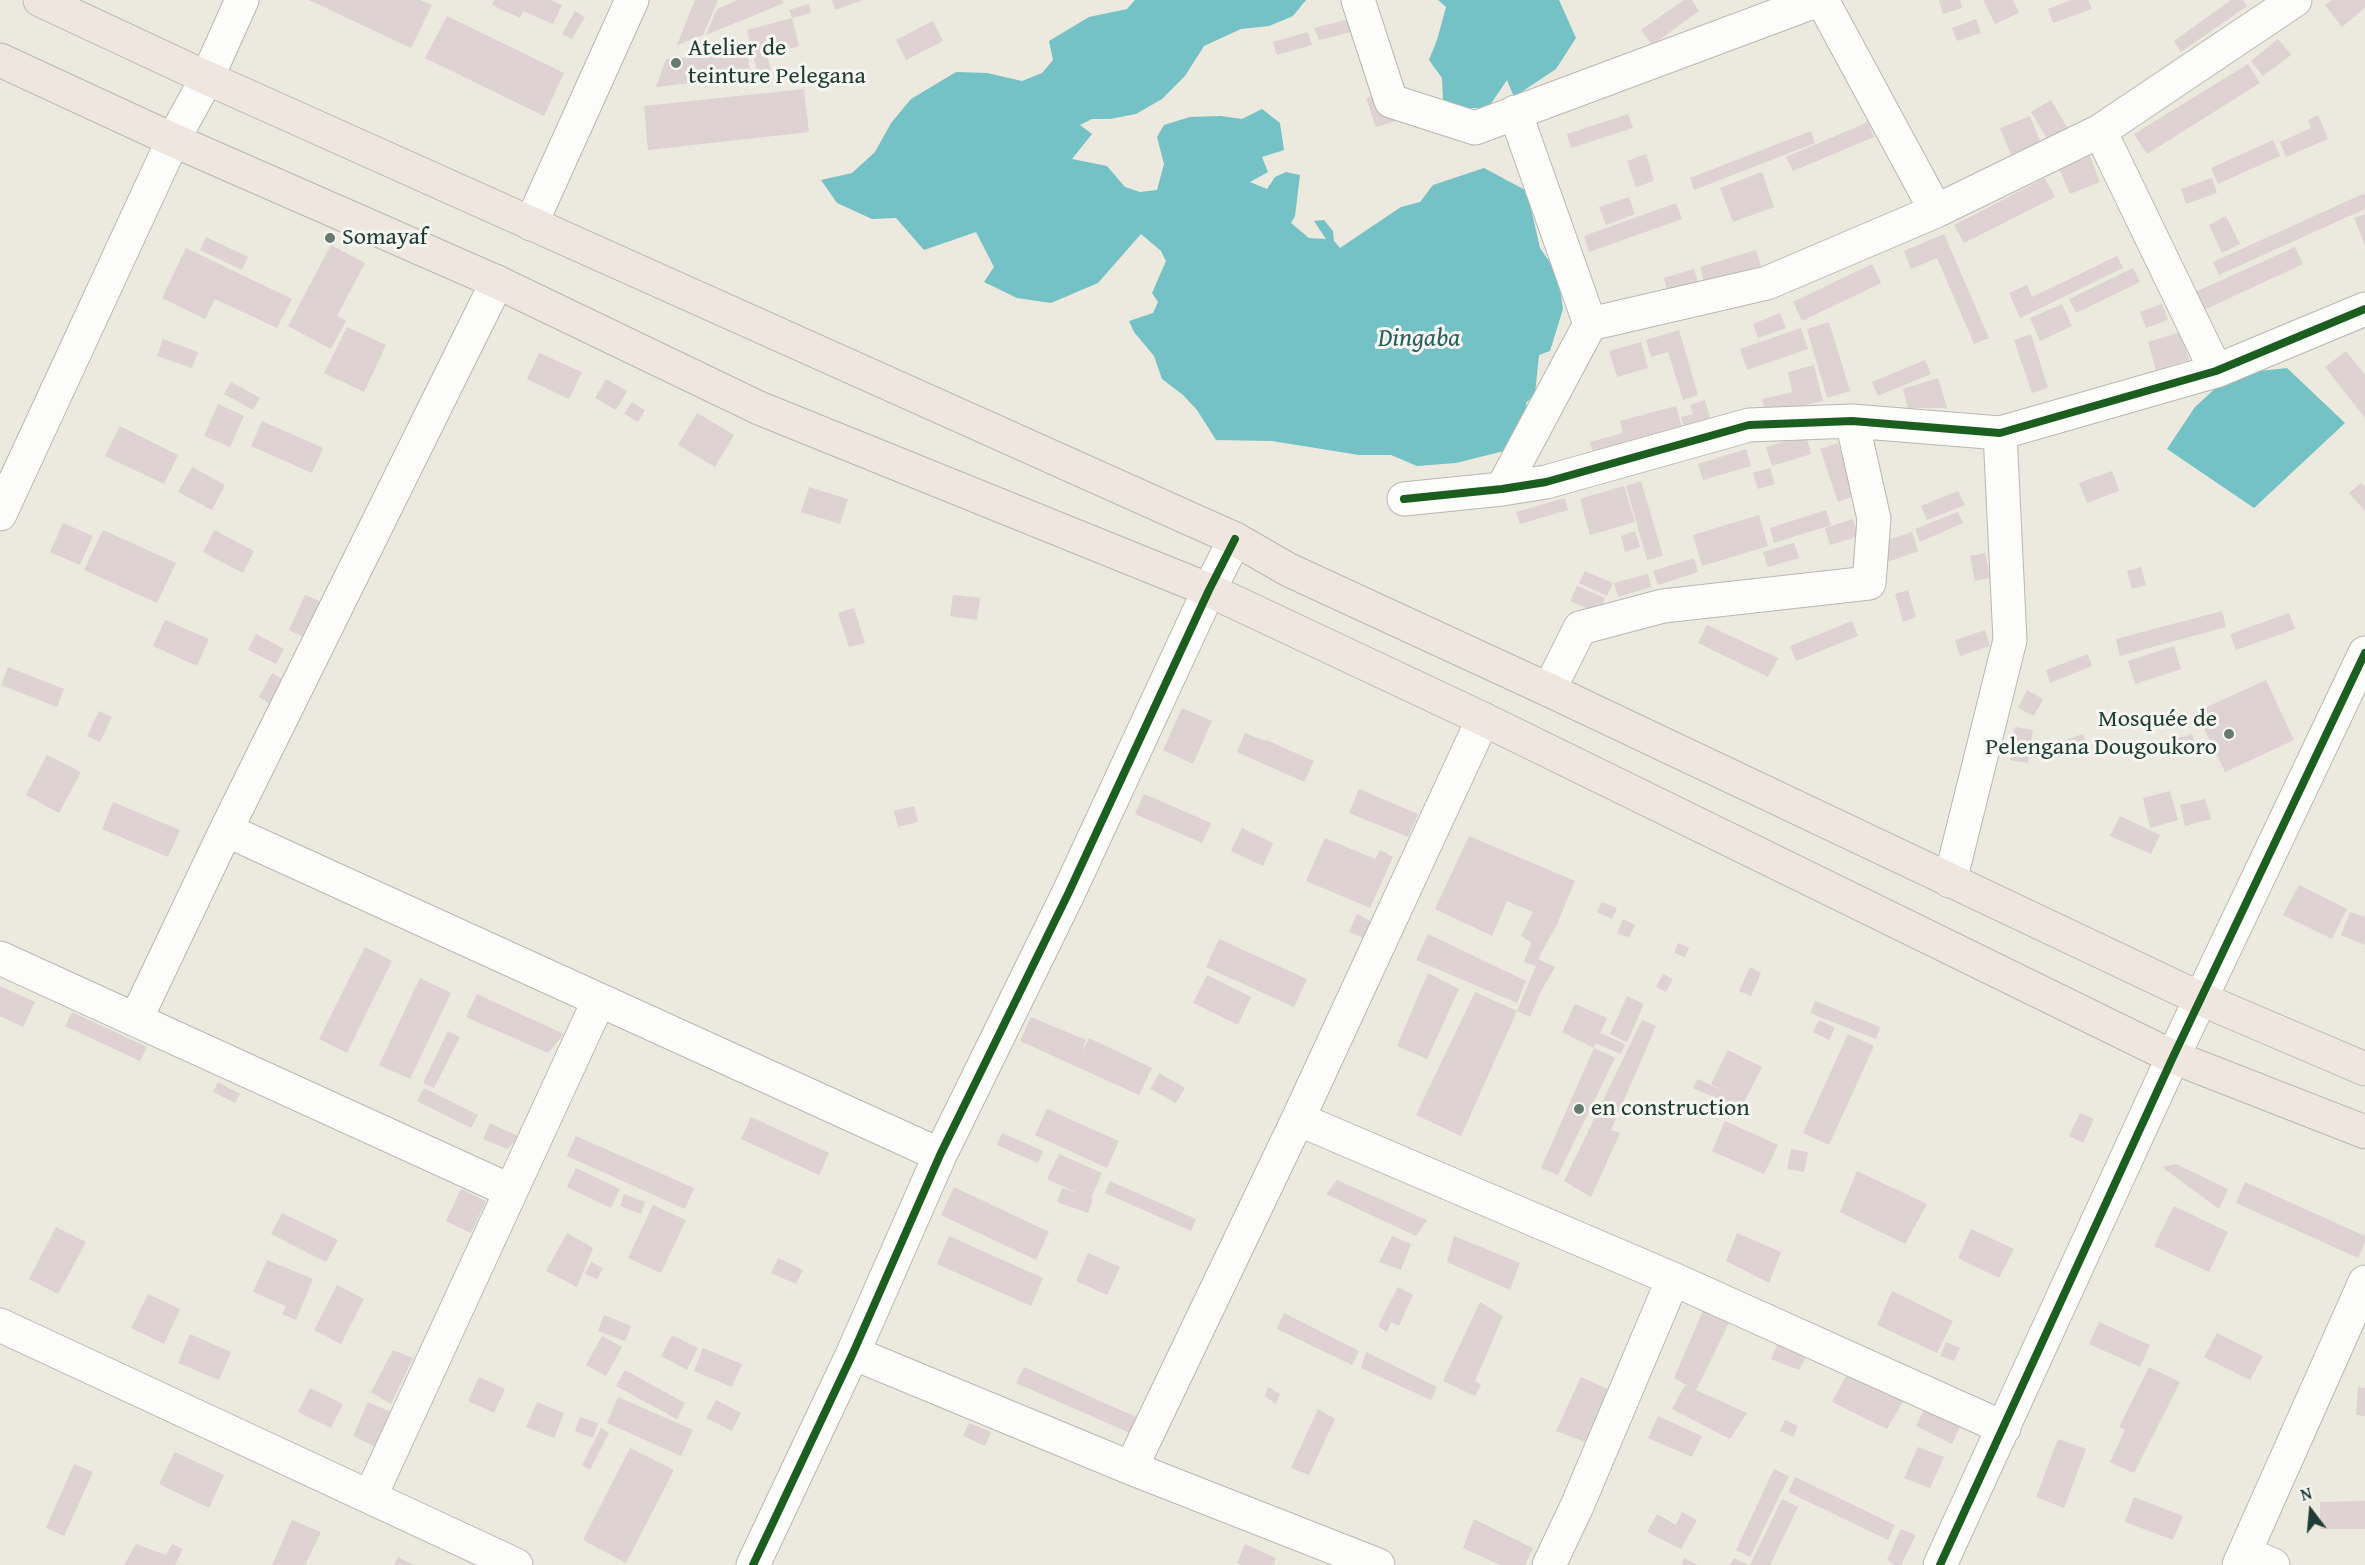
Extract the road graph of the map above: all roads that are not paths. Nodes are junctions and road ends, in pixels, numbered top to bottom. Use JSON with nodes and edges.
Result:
{"nodes":[{"id":1,"x":40,"y":0,"type":"edge"},
{"id":2,"x":242,"y":0,"type":"edge"},
{"id":3,"x":632,"y":0,"type":"edge"},
{"id":4,"x":1358,"y":0,"type":"edge"},
{"id":5,"x":1820,"y":0,"type":"edge"},
{"id":6,"x":2295,"y":0,"type":"edge"},
{"id":7,"x":0,"y":60,"type":"edge"},
{"id":8,"x":207,"y":78,"type":"junction"},
{"id":9,"x":1515,"y":112,"type":"junction"},
{"id":10,"x":2100,"y":131,"type":"junction"},
{"id":11,"x":173,"y":140,"type":"junction"},
{"id":12,"x":1936,"y":211,"type":"junction"},
{"id":13,"x":531,"y":224,"type":"junction"},
{"id":14,"x":497,"y":282,"type":"junction"},
{"id":15,"x":2365,"y":309,"type":"edge"},
{"id":16,"x":1590,"y":324,"type":"junction"},
{"id":17,"x":2216,"y":371,"type":"junction"},
{"id":18,"x":1852,"y":421,"type":"junction"},
{"id":19,"x":2000,"y":433,"type":"junction"},
{"id":20,"x":1502,"y":489,"type":"junction"},
{"id":21,"x":1404,"y":499,"type":"dead end"},
{"id":22,"x":1,"y":509,"type":"edge"},
{"id":23,"x":1235,"y":539,"type":"junction"},
{"id":24,"x":1209,"y":590,"type":"junction"},
{"id":25,"x":2365,"y":653,"type":"edge"},
{"id":26,"x":1549,"y":690,"type":"junction"},
{"id":27,"x":2354,"y":697,"type":"edge"},
{"id":28,"x":1483,"y":719,"type":"junction"},
{"id":29,"x":226,"y":830,"type":"junction"},
{"id":30,"x":1950,"y":881,"type":"junction"},
{"id":31,"x":0,"y":958,"type":"edge"},
{"id":32,"x":2201,"y":999,"type":"junction"},
{"id":33,"x":599,"y":1000,"type":"junction"},
{"id":34,"x":136,"y":1019,"type":"junction"},
{"id":35,"x":2173,"y":1057,"type":"junction"},
{"id":36,"x":2365,"y":1070,"type":"edge"},
{"id":37,"x":1298,"y":1119,"type":"junction"},
{"id":38,"x":2365,"y":1132,"type":"edge"},
{"id":39,"x":940,"y":1155,"type":"junction"},
{"id":40,"x":512,"y":1191,"type":"junction"},
{"id":41,"x":1673,"y":1279,"type":"junction"},
{"id":42,"x":2365,"y":1282,"type":"edge"},
{"id":43,"x":0,"y":1325,"type":"edge"},
{"id":44,"x":853,"y":1353,"type":"junction"},
{"id":45,"x":2004,"y":1428,"type":"junction"},
{"id":46,"x":1131,"y":1468,"type":"junction"},
{"id":47,"x":369,"y":1497,"type":"junction"},
{"id":48,"x":2252,"y":1561,"type":"edge"},
{"id":49,"x":516,"y":1565,"type":"edge"},
{"id":50,"x":753,"y":1565,"type":"edge"},
{"id":51,"x":1378,"y":1565,"type":"edge"},
{"id":52,"x":1549,"y":1565,"type":"edge"},
{"id":53,"x":1940,"y":1565,"type":"edge"}],
"edges":[{"from":1,"to":8,"type":"highway"},
{"from":2,"to":8,"type":"street"},
{"from":3,"to":13,"type":"street"},
{"from":4,"to":9,"type":"street"},
{"from":5,"to":9,"type":"street"},
{"from":5,"to":12,"type":"street"},
{"from":6,"to":10,"type":"street"},
{"from":7,"to":11,"type":"highway"},
{"from":8,"to":11,"type":"street"},
{"from":8,"to":13,"type":"highway"},
{"from":9,"to":16,"type":"street"},
{"from":10,"to":12,"type":"street"},
{"from":10,"to":17,"type":"street"},
{"from":11,"to":14,"type":"highway"},
{"from":11,"to":22,"type":"street"},
{"from":12,"to":16,"type":"street"},
{"from":13,"to":23,"type":"highway"},
{"from":14,"to":24,"type":"highway"},
{"from":14,"to":29,"type":"street"},
{"from":15,"to":17,"type":"street"},
{"from":16,"to":20,"type":"street"},
{"from":17,"to":19,"type":"street"},
{"from":18,"to":19,"type":"street"},
{"from":18,"to":20,"type":"street"},
{"from":18,"to":26,"type":"street"},
{"from":19,"to":30,"type":"street"},
{"from":20,"to":21,"type":"street"},
{"from":23,"to":24,"type":"street"},
{"from":23,"to":26,"type":"highway"},
{"from":24,"to":28,"type":"highway"},
{"from":24,"to":39,"type":"street"},
{"from":25,"to":27,"type":"street"},
{"from":26,"to":30,"type":"highway"},
{"from":27,"to":32,"type":"street"},
{"from":28,"to":35,"type":"highway"},
{"from":28,"to":37,"type":"street"},
{"from":29,"to":33,"type":"street"},
{"from":29,"to":34,"type":"street"},
{"from":30,"to":32,"type":"highway"},
{"from":31,"to":34,"type":"street"},
{"from":32,"to":35,"type":"street"},
{"from":32,"to":36,"type":"highway"},
{"from":33,"to":39,"type":"street"},
{"from":33,"to":40,"type":"street"},
{"from":34,"to":40,"type":"street"},
{"from":35,"to":38,"type":"highway"},
{"from":35,"to":45,"type":"street"},
{"from":37,"to":41,"type":"street"},
{"from":37,"to":46,"type":"street"},
{"from":39,"to":44,"type":"street"},
{"from":40,"to":47,"type":"street"},
{"from":41,"to":45,"type":"street"},
{"from":41,"to":52,"type":"street"},
{"from":42,"to":48,"type":"street"},
{"from":43,"to":47,"type":"street"},
{"from":44,"to":46,"type":"street"},
{"from":44,"to":50,"type":"street"},
{"from":45,"to":53,"type":"street"},
{"from":46,"to":51,"type":"street"},
{"from":47,"to":49,"type":"street"}]}
